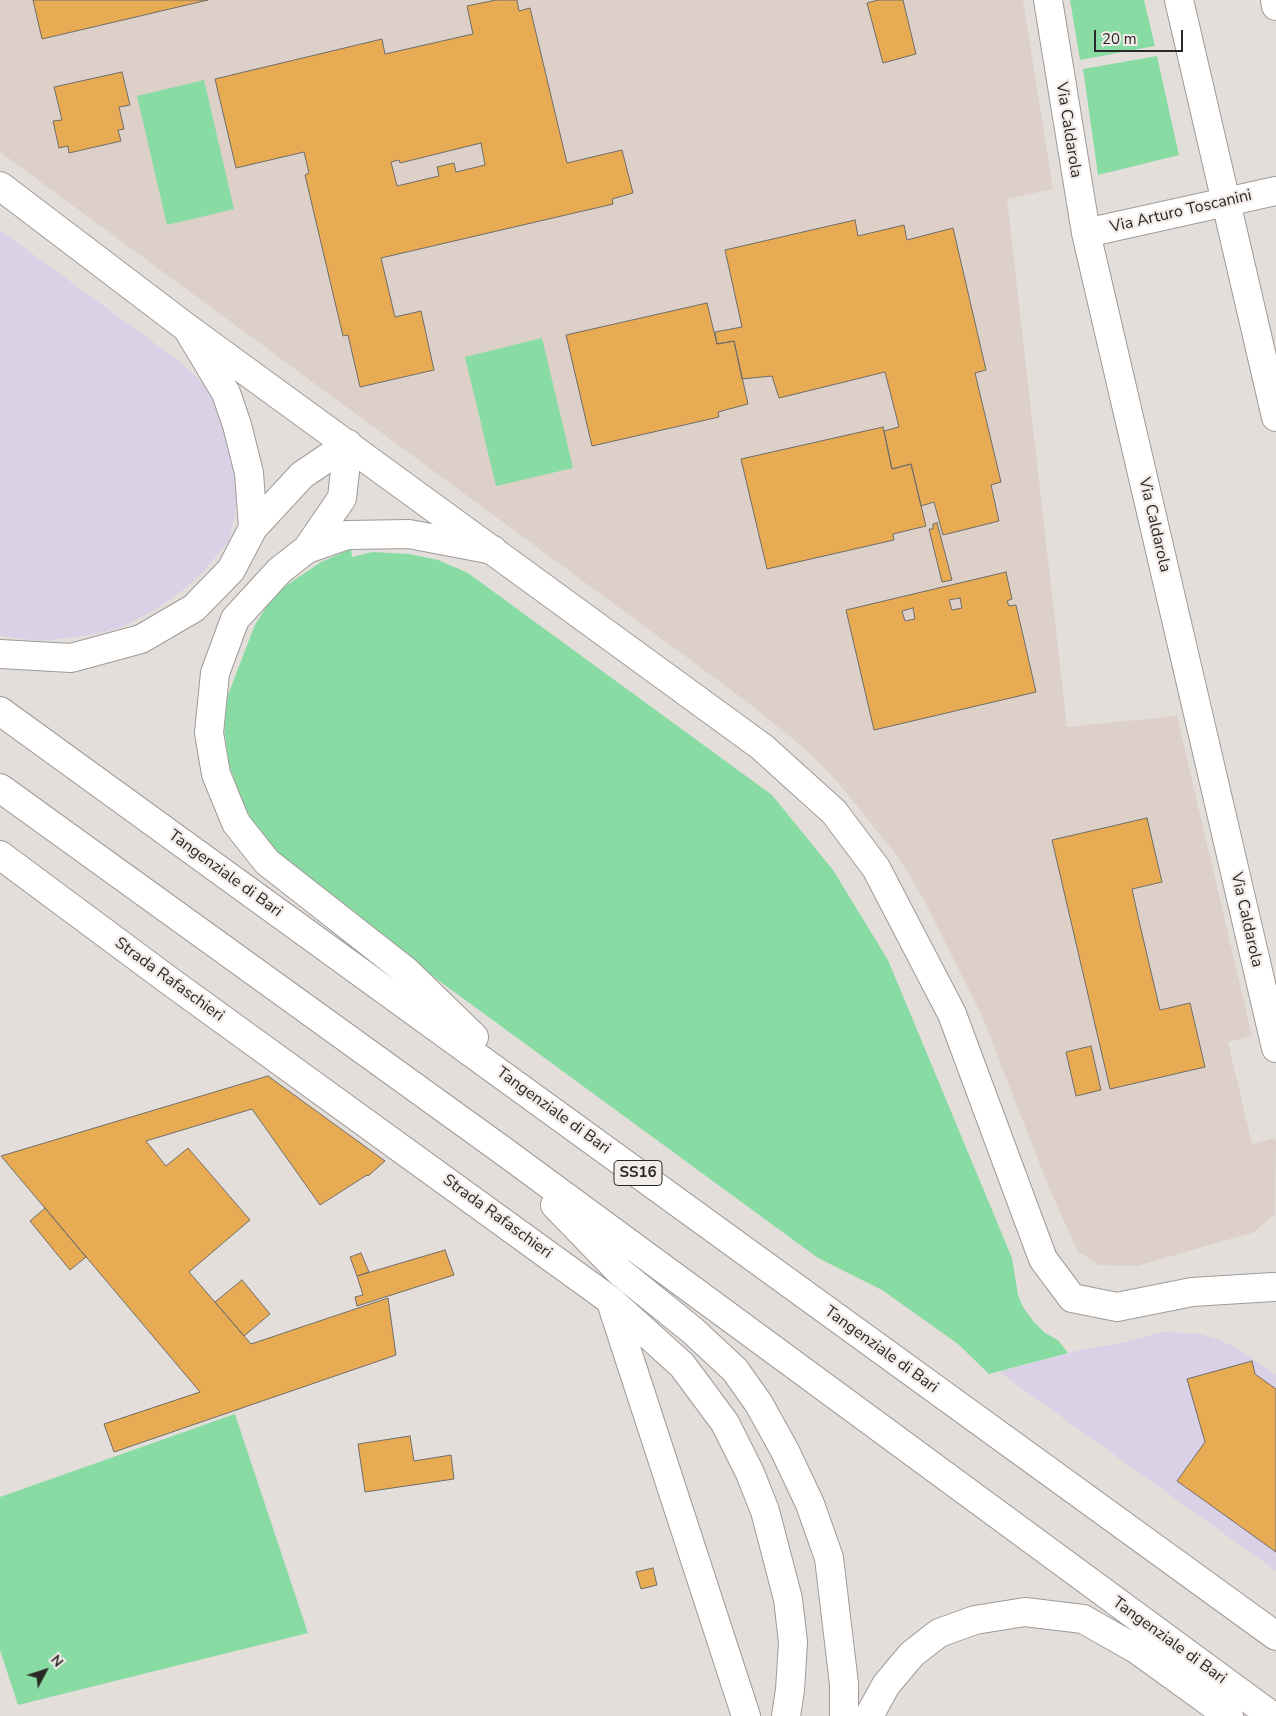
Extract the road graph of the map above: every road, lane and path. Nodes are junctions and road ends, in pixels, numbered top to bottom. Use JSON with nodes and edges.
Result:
{"nodes":[{"id":1,"x":1048,"y":0,"type":"edge"},
{"id":2,"x":1179,"y":0,"type":"edge"},
{"id":3,"x":1274,"y":0,"type":"edge"},
{"id":4,"x":1276,"y":6,"type":"edge"},
{"id":5,"x":0,"y":186,"type":"edge"},
{"id":6,"x":1276,"y":191,"type":"edge"},
{"id":7,"x":1225,"y":200,"type":"junction"},
{"id":8,"x":1086,"y":233,"type":"junction"},
{"id":9,"x":187,"y":328,"type":"junction"},
{"id":10,"x":1276,"y":417,"type":"edge"},
{"id":11,"x":348,"y":444,"type":"junction"},
{"id":12,"x":253,"y":528,"type":"junction"},
{"id":13,"x":307,"y":549,"type":"junction"},
{"id":14,"x":492,"y":550,"type":"junction"},
{"id":15,"x":0,"y":654,"type":"edge"},
{"id":16,"x":0,"y":711,"type":"edge"},
{"id":17,"x":0,"y":788,"type":"edge"},
{"id":18,"x":0,"y":855,"type":"edge"},
{"id":19,"x":1276,"y":1048,"type":"edge"},
{"id":20,"x":539,"y":1101,"type":"junction"},
{"id":21,"x":502,"y":1150,"type":"junction"},
{"id":22,"x":1275,"y":1287,"type":"edge"},
{"id":23,"x":610,"y":1300,"type":"junction"},
{"id":24,"x":1276,"y":1636,"type":"edge"},
{"id":25,"x":746,"y":1716,"type":"edge"},
{"id":26,"x":786,"y":1716,"type":"edge"},
{"id":27,"x":844,"y":1716,"type":"edge"},
{"id":28,"x":869,"y":1716,"type":"edge"},
{"id":29,"x":1229,"y":1716,"type":"edge"},
{"id":30,"x":1272,"y":1716,"type":"edge"}],
"edges":[{"from":1,"to":8,"type":"main road","name":"Via Caldarola"},
{"from":2,"to":7,"type":"main road"},
{"from":3,"to":4,"type":"main road"},
{"from":5,"to":9,"type":"main road"},
{"from":6,"to":7,"type":"main road","name":"Via Arturo Toscanini"},
{"from":7,"to":8,"type":"main road","name":"Via Arturo Toscanini"},
{"from":7,"to":10,"type":"main road"},
{"from":8,"to":19,"type":"main road","name":"Via Caldarola"},
{"from":9,"to":11,"type":"main road"},
{"from":9,"to":12,"type":"main road"},
{"from":11,"to":12,"type":"main road"},
{"from":11,"to":13,"type":"main road"},
{"from":11,"to":14,"type":"main road"},
{"from":12,"to":15,"type":"main road"},
{"from":13,"to":14,"type":"main road"},
{"from":13,"to":20,"type":"main road"},
{"from":14,"to":22,"type":"main road"},
{"from":16,"to":20,"type":"main road","name":"Tangenziale di Bari","number":"SS16"},
{"from":17,"to":21,"type":"main road","name":"Tangenziale di Bari"},
{"from":18,"to":23,"type":"main road","name":"Strada Rafaschieri"},
{"from":20,"to":24,"type":"main road","name":"Tangenziale di Bari","number":"SS16"},
{"from":21,"to":27,"type":"main road"},
{"from":21,"to":30,"type":"main road","name":"Tangenziale di Bari"},
{"from":23,"to":25,"type":"main road"},
{"from":23,"to":26,"type":"main road","name":"Strada Rafaschieri"},
{"from":28,"to":29,"type":"main road"}]}
